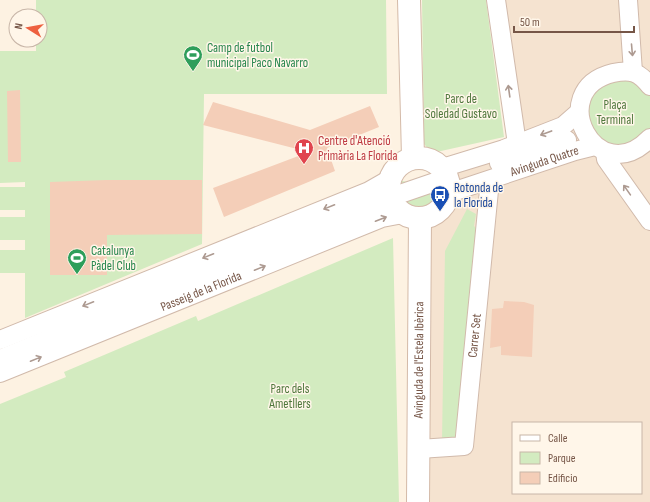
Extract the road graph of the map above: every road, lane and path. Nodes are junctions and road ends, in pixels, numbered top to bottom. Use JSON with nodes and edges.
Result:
{"nodes":[{"id":1,"x":409,"y":0,"type":"edge"},
{"id":2,"x":496,"y":0,"type":"edge"},
{"id":3,"x":628,"y":0,"type":"edge"},
{"id":4,"x":644,"y":76,"type":"edge"},
{"id":5,"x":579,"y":112,"type":"junction"},
{"id":6,"x":650,"y":138,"type":"edge"},
{"id":7,"x":567,"y":140,"type":"dead end"},
{"id":8,"x":517,"y":144,"type":"junction"},
{"id":9,"x":600,"y":149,"type":"junction"},
{"id":10,"x":413,"y":157,"type":"junction"},
{"id":11,"x":445,"y":180,"type":"junction"},
{"id":12,"x":490,"y":180,"type":"junction"},
{"id":13,"x":400,"y":201,"type":"junction"},
{"id":14,"x":650,"y":221,"type":"edge"},
{"id":15,"x":0,"y":340,"type":"edge"},
{"id":16,"x":0,"y":359,"type":"edge"},
{"id":17,"x":0,"y":373,"type":"edge"},
{"id":18,"x":419,"y":449,"type":"junction"},
{"id":19,"x":418,"y":502,"type":"edge"}],
"edges":[{"from":1,"to":10,"type":"main road"},
{"from":8,"to":2,"type":"street","one_way":true},
{"from":3,"to":4,"type":"street","one_way":true},
{"from":4,"to":5,"type":"street"},
{"from":5,"to":8,"type":"street","name":"Avinguda Quatre","one_way":true},
{"from":5,"to":9,"type":"street"},
{"from":6,"to":9,"type":"street"},
{"from":7,"to":11,"type":"street","name":"Avinguda Quatre"},
{"from":8,"to":11,"type":"street","name":"Avinguda Quatre"},
{"from":9,"to":12,"type":"street","name":"Avinguda Quatre"},
{"from":14,"to":9,"type":"street","one_way":true},
{"from":10,"to":11,"type":"main road"},
{"from":10,"to":13,"type":"main road"},
{"from":11,"to":12,"type":"street","name":"Avinguda Quatre"},
{"from":11,"to":13,"type":"street"},
{"from":11,"to":13,"type":"main road"},
{"from":12,"to":18,"type":"street","name":"Carrer Set"},
{"from":13,"to":15,"type":"street","one_way":true},
{"from":13,"to":16,"type":"street","name":"Passeig de la Florida"},
{"from":17,"to":13,"type":"street","name":"Passeig de la Florida","one_way":true},
{"from":13,"to":18,"type":"main road","name":"Avinguda de l'Estela Ibèrica"},
{"from":18,"to":19,"type":"main road","name":"Avinguda de l'Estela Ibèrica"}]}
